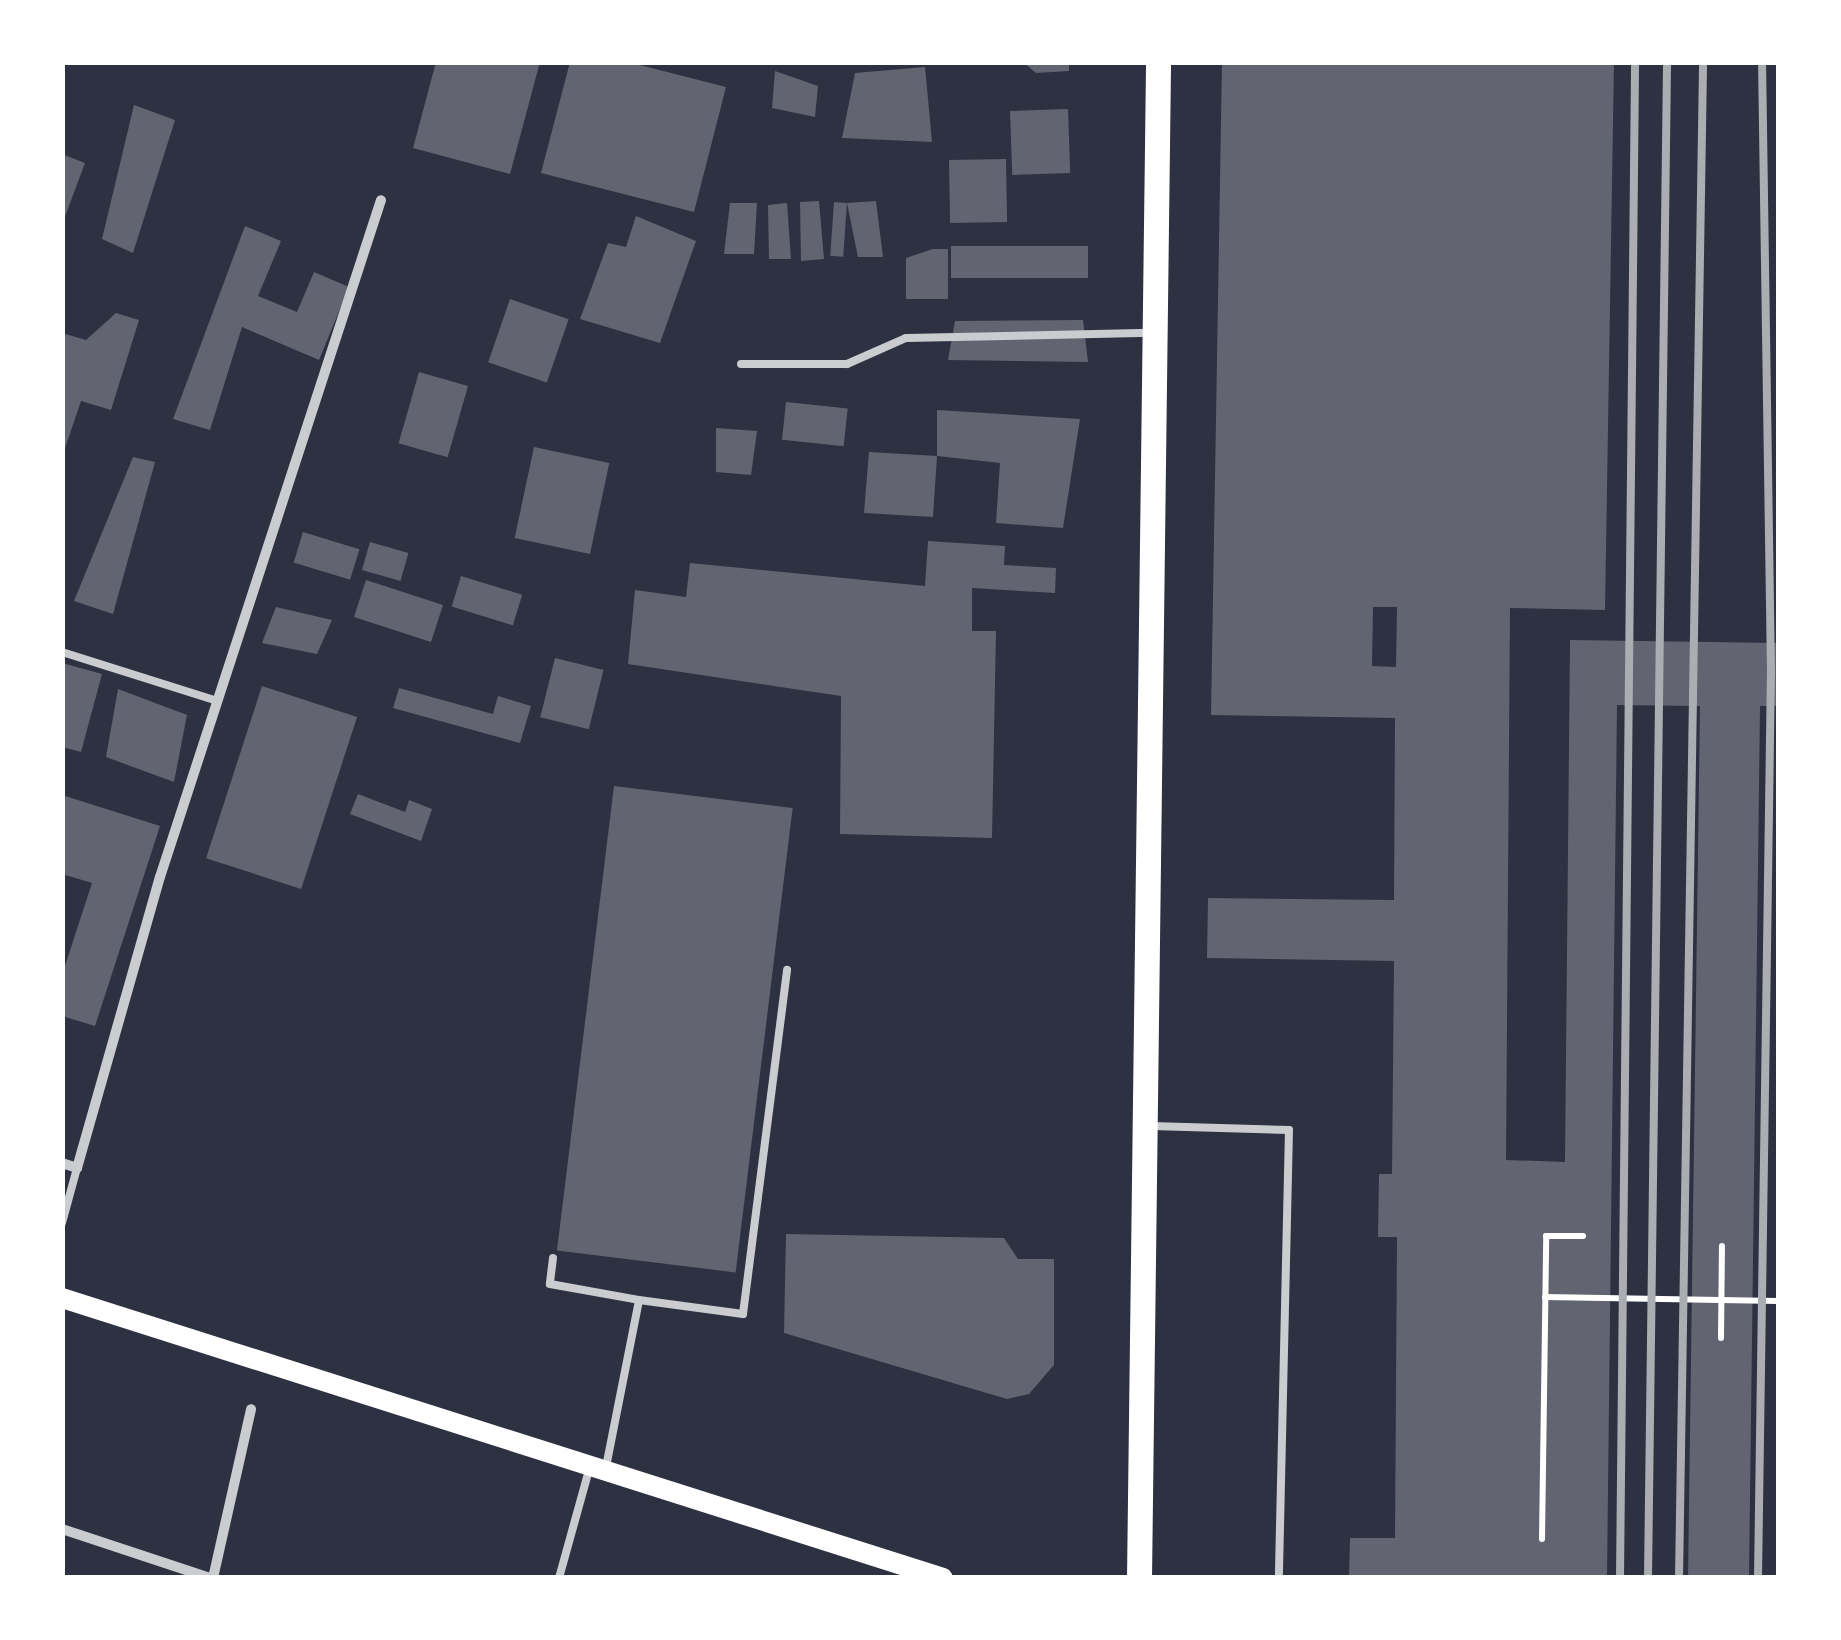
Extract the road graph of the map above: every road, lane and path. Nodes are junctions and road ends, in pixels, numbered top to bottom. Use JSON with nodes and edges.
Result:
{"nodes":[{"id":1,"x":1158,"y":62,"type":"edge"},
{"id":2,"x":381,"y":200,"type":"dead end"},
{"id":3,"x":1156,"y":334,"type":"junction"},
{"id":4,"x":741,"y":364,"type":"dead end"},
{"id":5,"x":62,"y":652,"type":"edge"},
{"id":6,"x":217,"y":702,"type":"junction"},
{"id":7,"x":787,"y":970,"type":"dead end"},
{"id":8,"x":1146,"y":1125,"type":"junction"},
{"id":9,"x":62,"y":1164,"type":"edge"},
{"id":10,"x":77,"y":1168,"type":"junction"},
{"id":11,"x":62,"y":1222,"type":"edge"},
{"id":12,"x":1583,"y":1236,"type":"dead end"},
{"id":13,"x":1722,"y":1246,"type":"dead end"},
{"id":14,"x":553,"y":1258,"type":"dead end"},
{"id":15,"x":1545,"y":1297,"type":"junction"},
{"id":16,"x":62,"y":1298,"type":"edge"},
{"id":17,"x":639,"y":1300,"type":"junction"},
{"id":18,"x":1716,"y":1300,"type":"junction"},
{"id":19,"x":1778,"y":1301,"type":"edge"},
{"id":20,"x":1721,"y":1338,"type":"dead end"},
{"id":21,"x":251,"y":1409,"type":"dead end"},
{"id":22,"x":598,"y":1464,"type":"junction"},
{"id":23,"x":62,"y":1529,"type":"edge"},
{"id":24,"x":1542,"y":1539,"type":"dead end"},
{"id":25,"x":212,"y":1578,"type":"edge"},
{"id":26,"x":558,"y":1578,"type":"edge"},
{"id":27,"x":943,"y":1578,"type":"edge"},
{"id":28,"x":1138,"y":1578,"type":"edge"},
{"id":29,"x":1279,"y":1578,"type":"edge"}],
"edges":[{"from":1,"to":3,"type":"main road"},
{"from":2,"to":6,"type":"street"},
{"from":3,"to":4,"type":"lane"},
{"from":3,"to":8,"type":"main road"},
{"from":5,"to":6,"type":"lane"},
{"from":6,"to":10,"type":"street"},
{"from":7,"to":17,"type":"lane"},
{"from":8,"to":28,"type":"main road"},
{"from":8,"to":29,"type":"lane"},
{"from":9,"to":10,"type":"street"},
{"from":10,"to":11,"type":"lane"},
{"from":12,"to":15,"type":"path"},
{"from":13,"to":18,"type":"path"},
{"from":14,"to":17,"type":"lane"},
{"from":15,"to":18,"type":"path"},
{"from":15,"to":24,"type":"path"},
{"from":16,"to":22,"type":"main road"},
{"from":17,"to":22,"type":"lane"},
{"from":18,"to":19,"type":"path"},
{"from":18,"to":20,"type":"path"},
{"from":21,"to":25,"type":"street"},
{"from":22,"to":26,"type":"lane"},
{"from":22,"to":27,"type":"main road"},
{"from":23,"to":25,"type":"street"}]}
